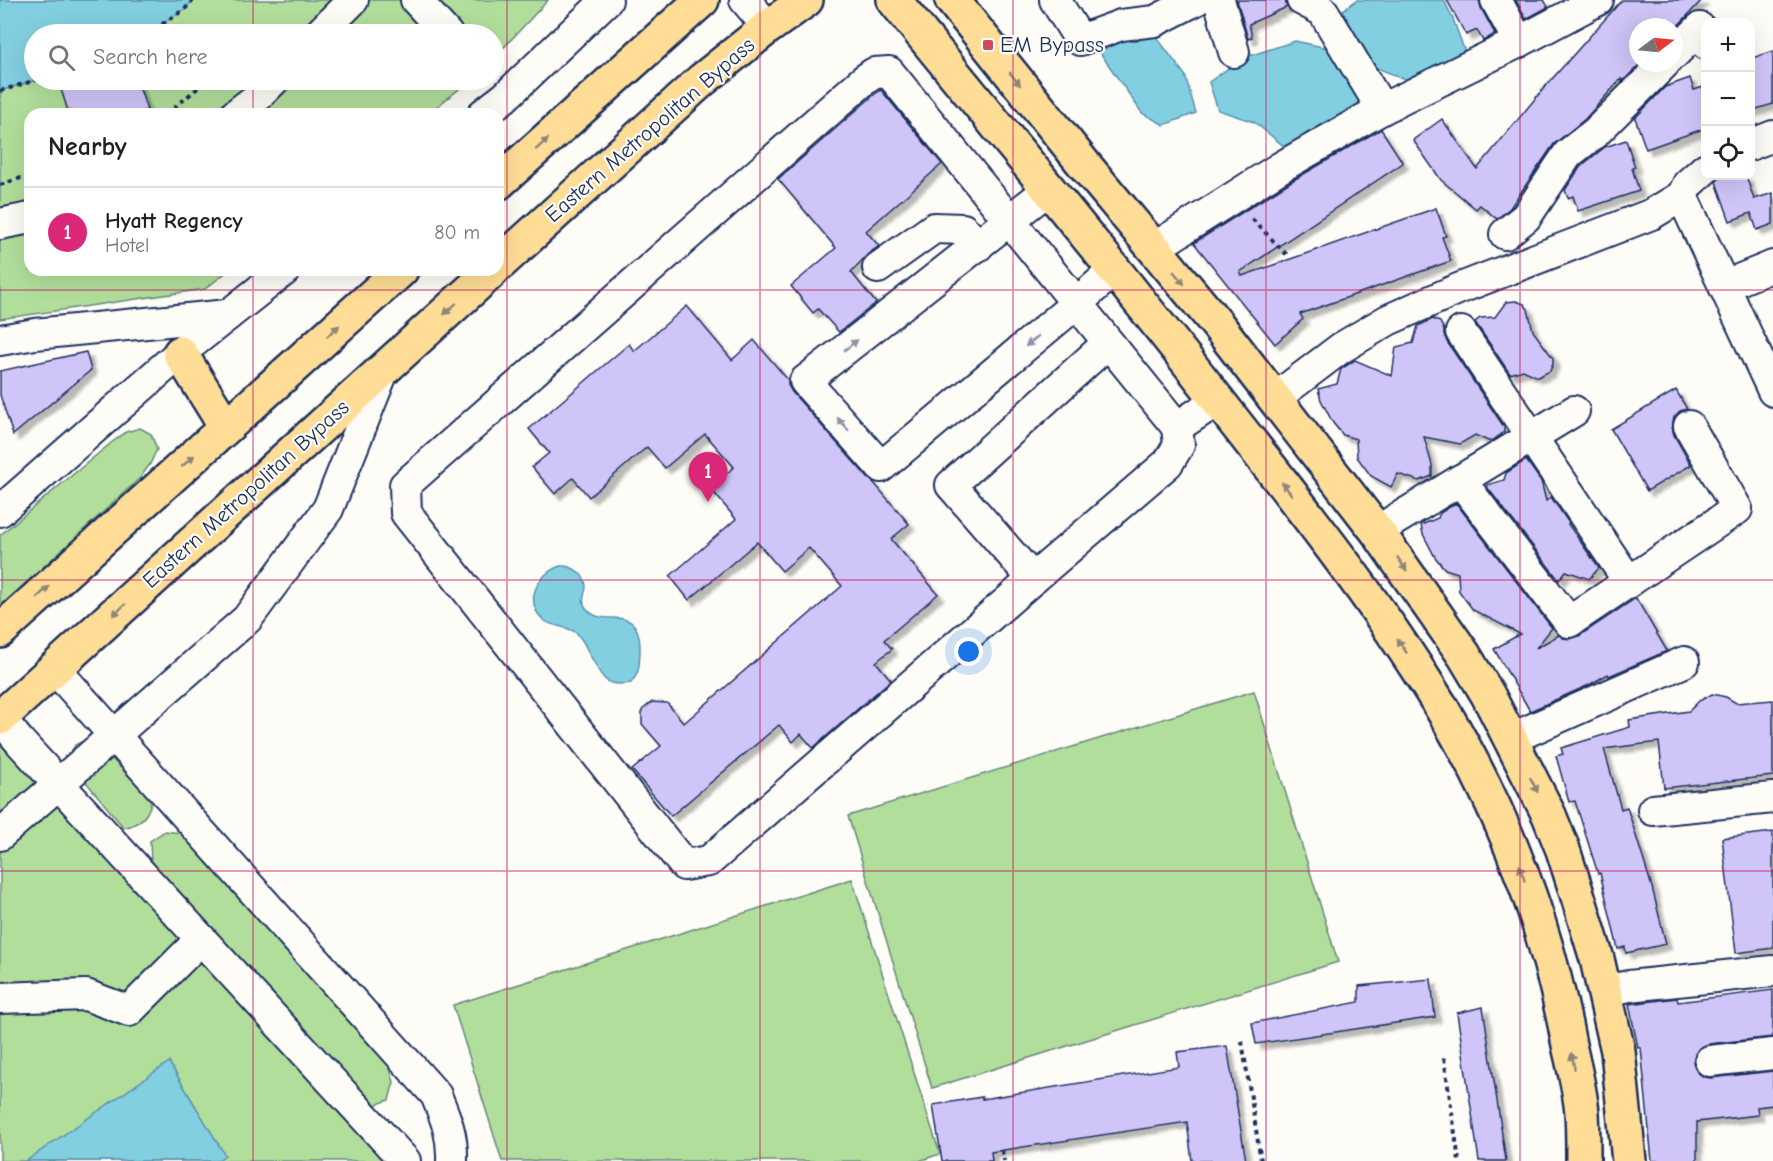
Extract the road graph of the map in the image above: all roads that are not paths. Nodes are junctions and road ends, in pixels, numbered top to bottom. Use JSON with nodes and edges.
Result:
{"nodes":[{"id":1,"x":353,"y":0,"type":"edge"},
{"id":2,"x":416,"y":0,"type":"edge"},
{"id":3,"x":607,"y":0,"type":"edge"},
{"id":4,"x":702,"y":0,"type":"edge"},
{"id":5,"x":745,"y":0,"type":"edge"},
{"id":6,"x":806,"y":0,"type":"edge"},
{"id":7,"x":894,"y":0,"type":"edge"},
{"id":8,"x":952,"y":0,"type":"edge"},
{"id":9,"x":1055,"y":0,"type":"edge"},
{"id":10,"x":1196,"y":0,"type":"edge"},
{"id":11,"x":1219,"y":0,"type":"edge"},
{"id":12,"x":1302,"y":0,"type":"edge"},
{"id":13,"x":1496,"y":0,"type":"edge"},
{"id":14,"x":1598,"y":0,"type":"edge"},
{"id":15,"x":329,"y":24,"type":"edge"},
{"id":16,"x":438,"y":24,"type":"edge"},
{"id":17,"x":768,"y":27,"type":"junction"},
{"id":18,"x":1701,"y":31,"type":"edge"},
{"id":19,"x":1519,"y":42,"type":"junction"},
{"id":20,"x":1683,"y":45,"type":"edge"},
{"id":21,"x":1234,"y":52,"type":"dead end"},
{"id":22,"x":1656,"y":72,"type":"edge"},
{"id":23,"x":264,"y":90,"type":"edge"},
{"id":24,"x":493,"y":101,"type":"edge"},
{"id":25,"x":244,"y":108,"type":"edge"},
{"id":26,"x":1382,"y":109,"type":"junction"},
{"id":27,"x":1773,"y":136,"type":"edge"},
{"id":28,"x":1755,"y":144,"type":"edge"},
{"id":29,"x":1701,"y":172,"type":"edge"},
{"id":30,"x":504,"y":178,"type":"edge"},
{"id":31,"x":1049,"y":189,"type":"junction"},
{"id":32,"x":1682,"y":196,"type":"junction"},
{"id":33,"x":24,"y":219,"type":"edge"},
{"id":34,"x":1010,"y":221,"type":"junction"},
{"id":35,"x":0,"y":224,"type":"edge"},
{"id":36,"x":1505,"y":234,"type":"dead end"},
{"id":37,"x":978,"y":246,"type":"junction"},
{"id":38,"x":1154,"y":248,"type":"junction"},
{"id":39,"x":504,"y":260,"type":"edge"},
{"id":40,"x":1773,"y":266,"type":"edge"},
{"id":41,"x":878,"y":268,"type":"dead end"},
{"id":42,"x":1114,"y":270,"type":"junction"},
{"id":43,"x":277,"y":276,"type":"edge"},
{"id":44,"x":394,"y":276,"type":"edge"},
{"id":45,"x":486,"y":276,"type":"edge"},
{"id":46,"x":1724,"y":286,"type":"junction"},
{"id":47,"x":1077,"y":303,"type":"junction"},
{"id":48,"x":228,"y":315,"type":"junction"},
{"id":49,"x":1461,"y":332,"type":"dead end"},
{"id":50,"x":0,"y":340,"type":"edge"},
{"id":51,"x":1108,"y":343,"type":"junction"},
{"id":52,"x":180,"y":353,"type":"junction"},
{"id":53,"x":384,"y":369,"type":"junction"},
{"id":54,"x":1772,"y":385,"type":"edge"},
{"id":55,"x":1275,"y":398,"type":"junction"},
{"id":56,"x":1218,"y":400,"type":"junction"},
{"id":57,"x":1574,"y":411,"type":"dead end"},
{"id":58,"x":1689,"y":426,"type":"dead end"},
{"id":59,"x":226,"y":427,"type":"junction"},
{"id":60,"x":1177,"y":427,"type":"junction"},
{"id":61,"x":1530,"y":437,"type":"junction"},
{"id":62,"x":1460,"y":480,"type":"junction"},
{"id":63,"x":0,"y":512,"type":"edge"},
{"id":64,"x":1377,"y":531,"type":"junction"},
{"id":65,"x":1033,"y":579,"type":"junction"},
{"id":66,"x":1629,"y":582,"type":"junction"},
{"id":67,"x":0,"y":631,"type":"edge"},
{"id":68,"x":1464,"y":656,"type":"junction"},
{"id":69,"x":1684,"y":662,"type":"dead end"},
{"id":70,"x":54,"y":668,"type":"junction"},
{"id":71,"x":1425,"y":680,"type":"junction"},
{"id":72,"x":0,"y":718,"type":"edge"},
{"id":73,"x":114,"y":735,"type":"junction"},
{"id":74,"x":1510,"y":739,"type":"junction"},
{"id":75,"x":59,"y":784,"type":"junction"},
{"id":76,"x":1773,"y":798,"type":"edge"},
{"id":77,"x":1653,"y":810,"type":"dead end"},
{"id":78,"x":0,"y":836,"type":"edge"},
{"id":79,"x":201,"y":939,"type":"junction"},
{"id":80,"x":1773,"y":971,"type":"edge"},
{"id":81,"x":1605,"y":991,"type":"junction"},
{"id":82,"x":0,"y":998,"type":"edge"},
{"id":83,"x":1773,"y":1054,"type":"edge"},
{"id":84,"x":1710,"y":1061,"type":"dead end"},
{"id":85,"x":1624,"y":1106,"type":"junction"},
{"id":86,"x":1581,"y":1110,"type":"junction"},
{"id":87,"x":405,"y":1161,"type":"edge"},
{"id":88,"x":453,"y":1161,"type":"edge"},
{"id":89,"x":1583,"y":1161,"type":"edge"},
{"id":90,"x":1629,"y":1161,"type":"edge"}],
"edges":[{"from":1,"to":15,"type":"street"},
{"from":2,"to":16,"type":"street"},
{"from":3,"to":24,"type":"street"},
{"from":30,"to":4,"type":"main road","one_way":true},
{"from":5,"to":17,"type":"street"},
{"from":6,"to":17,"type":"main road","name":"Eastern Metropolitan Bypass"},
{"from":7,"to":31,"type":"main road"},
{"from":8,"to":38,"type":"main road","one_way":true},
{"from":9,"to":10,"type":"street"},
{"from":11,"to":21,"type":"street"},
{"from":12,"to":26,"type":"street"},
{"from":13,"to":19,"type":"street"},
{"from":14,"to":19,"type":"street"},
{"from":17,"to":39,"type":"main road","name":"Eastern Metropolitan Bypass"},
{"from":18,"to":20,"type":"street"},
{"from":19,"to":26,"type":"street"},
{"from":22,"to":36,"type":"street"},
{"from":23,"to":25,"type":"street"},
{"from":26,"to":38,"type":"street"},
{"from":27,"to":28,"type":"street"},
{"from":29,"to":32,"type":"street"},
{"from":31,"to":34,"type":"street"},
{"from":31,"to":42,"type":"main road"},
{"from":32,"to":46,"type":"street"},
{"from":32,"to":55,"type":"street"},
{"from":33,"to":35,"type":"street"},
{"from":34,"to":37,"type":"street"},
{"from":34,"to":47,"type":"street"},
{"from":34,"to":65,"type":"street"},
{"from":37,"to":41,"type":"street"},
{"from":47,"to":37,"type":"street","one_way":true},
{"from":38,"to":55,"type":"main road","one_way":true},
{"from":40,"to":46,"type":"street"},
{"from":42,"to":47,"type":"street"},
{"from":42,"to":56,"type":"main road"},
{"from":43,"to":48,"type":"street"},
{"from":59,"to":44,"type":"main road","one_way":true},
{"from":45,"to":53,"type":"main road","name":"Eastern Metropolitan Bypass","one_way":true},
{"from":46,"to":54,"type":"street"},
{"from":47,"to":51,"type":"street"},
{"from":48,"to":50,"type":"street"},
{"from":48,"to":52,"type":"street"},
{"from":49,"to":61,"type":"street"},
{"from":51,"to":60,"type":"street"},
{"from":51,"to":65,"type":"street"},
{"from":52,"to":59,"type":"main road"},
{"from":52,"to":63,"type":"street"},
{"from":53,"to":70,"type":"main road","name":"Eastern Metropolitan Bypass","one_way":true},
{"from":53,"to":73,"type":"street"},
{"from":55,"to":64,"type":"main road"},
{"from":56,"to":60,"type":"street"},
{"from":71,"to":56,"type":"main road","one_way":true},
{"from":57,"to":61,"type":"street"},
{"from":58,"to":66,"type":"street"},
{"from":67,"to":59,"type":"main road","one_way":true},
{"from":60,"to":65,"type":"street"},
{"from":61,"to":62,"type":"street"},
{"from":61,"to":66,"type":"street"},
{"from":62,"to":64,"type":"street"},
{"from":62,"to":66,"type":"street"},
{"from":64,"to":68,"type":"main road","one_way":true},
{"from":68,"to":71,"type":"main road"},
{"from":68,"to":74,"type":"main road"},
{"from":69,"to":74,"type":"street"},
{"from":70,"to":72,"type":"main road","name":"Eastern Metropolitan Bypass"},
{"from":70,"to":73,"type":"street"},
{"from":86,"to":71,"type":"main road","one_way":true},
{"from":72,"to":75,"type":"street"},
{"from":73,"to":75,"type":"street"},
{"from":73,"to":88,"type":"street"},
{"from":74,"to":81,"type":"main road","one_way":true},
{"from":75,"to":78,"type":"street"},
{"from":75,"to":79,"type":"street"},
{"from":76,"to":77,"type":"street"},
{"from":79,"to":82,"type":"street"},
{"from":79,"to":87,"type":"street"},
{"from":80,"to":81,"type":"street"},
{"from":81,"to":85,"type":"main road"},
{"from":83,"to":84,"type":"street"},
{"from":85,"to":86,"type":"main road"},
{"from":85,"to":90,"type":"main road"},
{"from":86,"to":89,"type":"main road"}]}
